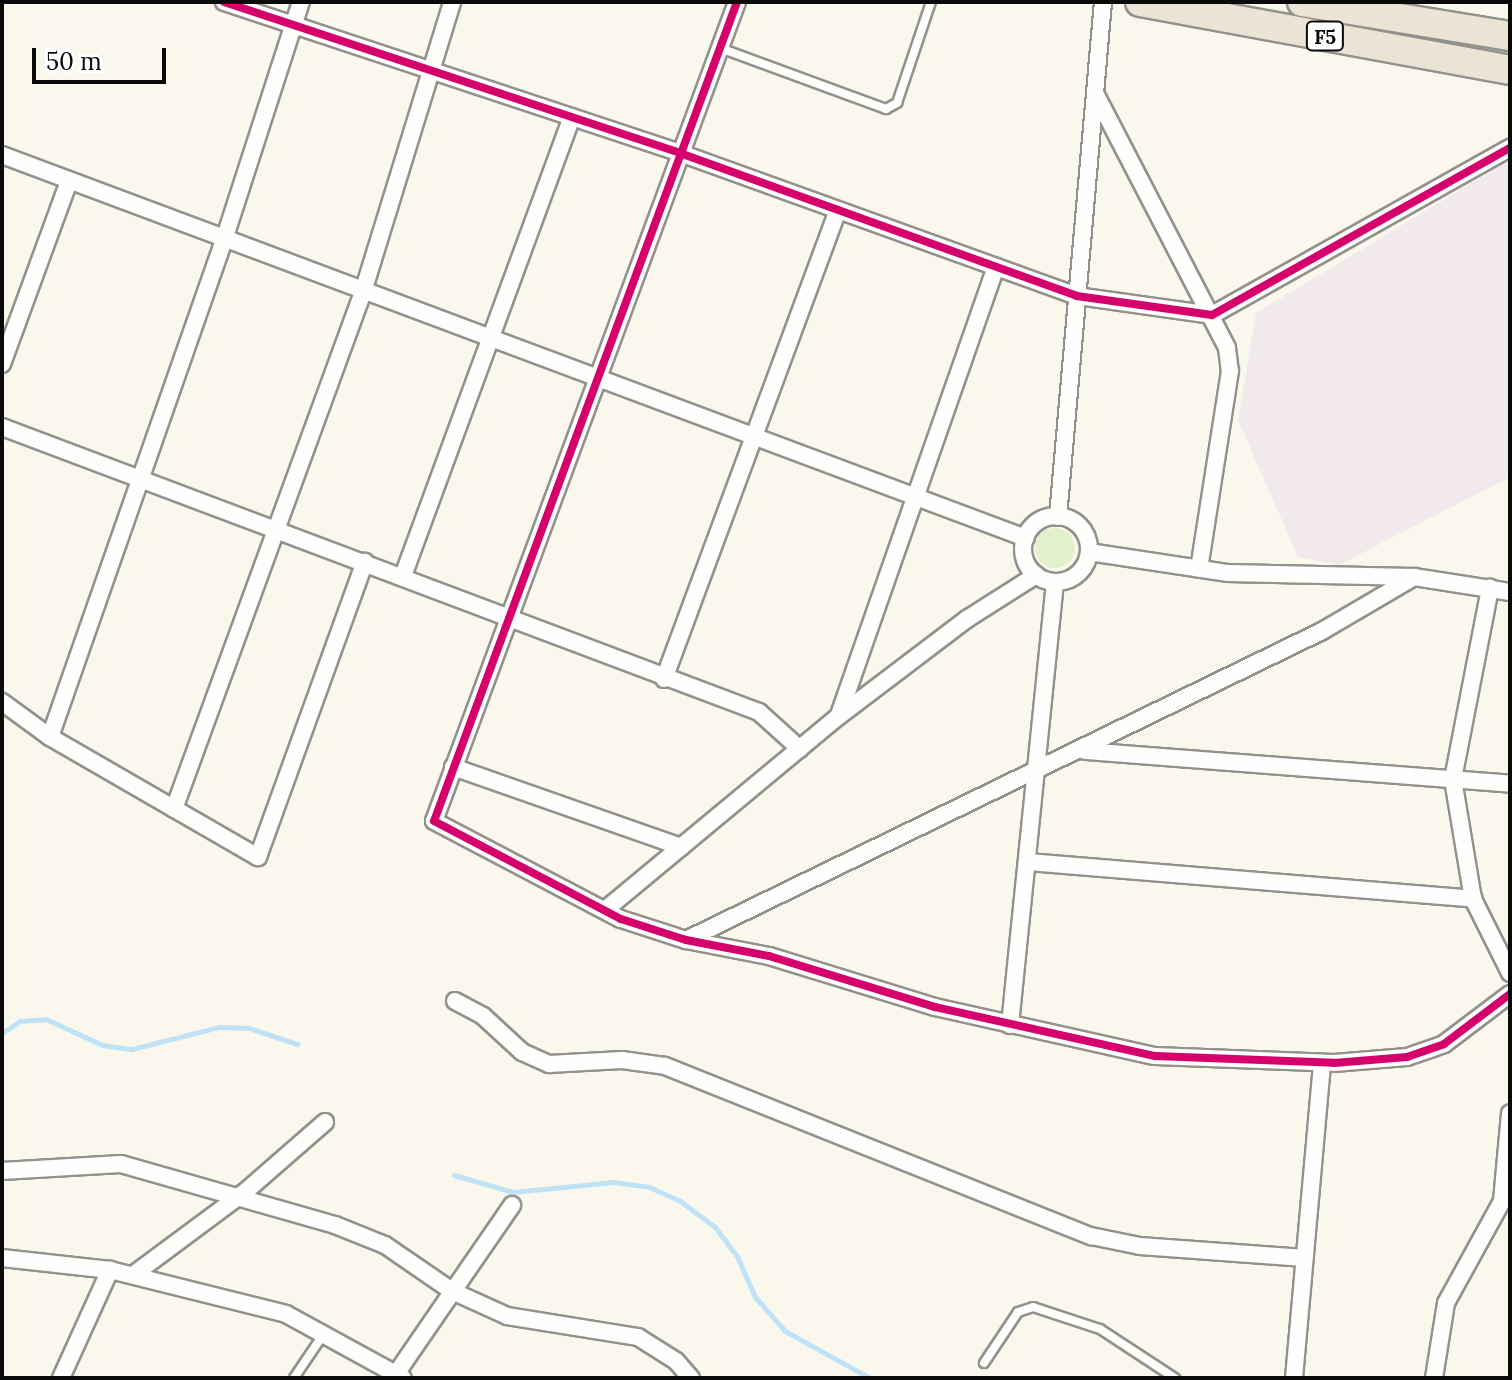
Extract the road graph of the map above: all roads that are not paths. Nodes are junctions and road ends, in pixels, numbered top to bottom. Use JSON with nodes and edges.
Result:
{"nodes":[{"id":1,"x":224,"y":2,"type":"edge"},
{"id":2,"x":301,"y":2,"type":"edge"},
{"id":3,"x":452,"y":2,"type":"edge"},
{"id":4,"x":737,"y":2,"type":"edge"},
{"id":5,"x":931,"y":2,"type":"edge"},
{"id":6,"x":1103,"y":2,"type":"edge"},
{"id":7,"x":1140,"y":2,"type":"edge"},
{"id":8,"x":1302,"y":2,"type":"edge"},
{"id":9,"x":296,"y":26,"type":"junction"},
{"id":10,"x":1510,"y":36,"type":"edge"},
{"id":11,"x":720,"y":48,"type":"junction"},
{"id":12,"x":429,"y":70,"type":"junction"},
{"id":13,"x":1510,"y":70,"type":"edge"},
{"id":14,"x":1096,"y":95,"type":"junction"},
{"id":15,"x":572,"y":117,"type":"junction"},
{"id":16,"x":1510,"y":148,"type":"edge"},
{"id":17,"x":680,"y":153,"type":"junction"},
{"id":18,"x":2,"y":155,"type":"edge"},
{"id":19,"x":69,"y":181,"type":"junction"},
{"id":20,"x":838,"y":210,"type":"junction"},
{"id":21,"x":224,"y":240,"type":"junction"},
{"id":22,"x":996,"y":267,"type":"junction"},
{"id":23,"x":363,"y":292,"type":"junction"},
{"id":24,"x":1077,"y":296,"type":"junction"},
{"id":25,"x":1212,"y":315,"type":"junction"},
{"id":26,"x":492,"y":340,"type":"junction"},
{"id":27,"x":2,"y":364,"type":"edge"},
{"id":28,"x":596,"y":378,"type":"junction"},
{"id":29,"x":2,"y":427,"type":"edge"},
{"id":30,"x":754,"y":436,"type":"junction"},
{"id":31,"x":138,"y":478,"type":"junction"},
{"id":32,"x":920,"y":497,"type":"junction"},
{"id":33,"x":1058,"y":517,"type":"junction"},
{"id":34,"x":274,"y":528,"type":"junction"},
{"id":35,"x":1026,"y":538,"type":"junction"},
{"id":36,"x":1089,"y":552,"type":"junction"},
{"id":37,"x":365,"y":562,"type":"junction"},
{"id":38,"x":1199,"y":569,"type":"junction"},
{"id":39,"x":1036,"y":575,"type":"junction"},
{"id":40,"x":403,"y":576,"type":"junction"},
{"id":41,"x":1414,"y":577,"type":"junction"},
{"id":42,"x":1055,"y":582,"type":"junction"},
{"id":43,"x":1490,"y":588,"type":"junction"},
{"id":44,"x":1510,"y":592,"type":"edge"},
{"id":45,"x":509,"y":616,"type":"junction"},
{"id":46,"x":664,"y":679,"type":"junction"},
{"id":47,"x":2,"y":702,"type":"edge"},
{"id":48,"x":839,"y":716,"type":"junction"},
{"id":49,"x":50,"y":737,"type":"junction"},
{"id":50,"x":800,"y":749,"type":"junction"},
{"id":51,"x":1082,"y":751,"type":"junction"},
{"id":52,"x":453,"y":767,"type":"junction"},
{"id":53,"x":1036,"y":770,"type":"junction"},
{"id":54,"x":1453,"y":779,"type":"junction"},
{"id":55,"x":1510,"y":784,"type":"edge"},
{"id":56,"x":174,"y":809,"type":"junction"},
{"id":57,"x":681,"y":847,"type":"junction"},
{"id":58,"x":1027,"y":862,"type":"junction"},
{"id":59,"x":1473,"y":899,"type":"junction"},
{"id":60,"x":605,"y":910,"type":"junction"},
{"id":61,"x":686,"y":940,"type":"junction"},
{"id":62,"x":1510,"y":973,"type":"edge"},
{"id":63,"x":1510,"y":994,"type":"edge"},
{"id":64,"x":455,"y":1001,"type":"dead end"},
{"id":65,"x":1010,"y":1025,"type":"junction"},
{"id":66,"x":1322,"y":1063,"type":"junction"},
{"id":67,"x":1510,"y":1113,"type":"edge"},
{"id":68,"x":325,"y":1122,"type":"dead end"},
{"id":69,"x":2,"y":1171,"type":"edge"},
{"id":70,"x":238,"y":1197,"type":"junction"},
{"id":71,"x":512,"y":1205,"type":"dead end"},
{"id":72,"x":2,"y":1258,"type":"edge"},
{"id":73,"x":1305,"y":1258,"type":"junction"},
{"id":74,"x":110,"y":1270,"type":"junction"},
{"id":75,"x":133,"y":1275,"type":"junction"},
{"id":76,"x":452,"y":1291,"type":"junction"},
{"id":77,"x":325,"y":1332,"type":"junction"},
{"id":78,"x":984,"y":1363,"type":"dead end"},
{"id":79,"x":399,"y":1376,"type":"edge"},
{"id":80,"x":61,"y":1378,"type":"edge"},
{"id":81,"x":294,"y":1378,"type":"edge"},
{"id":82,"x":691,"y":1378,"type":"edge"},
{"id":83,"x":1175,"y":1378,"type":"edge"},
{"id":84,"x":1294,"y":1378,"type":"edge"},
{"id":85,"x":1434,"y":1378,"type":"edge"}],
"edges":[{"from":1,"to":9,"type":"street"},
{"from":2,"to":9,"type":"street"},
{"from":3,"to":12,"type":"street"},
{"from":4,"to":11,"type":"street"},
{"from":5,"to":11,"type":"lane"},
{"from":6,"to":14,"type":"street"},
{"from":7,"to":13,"type":"highway","number":"F5"},
{"from":8,"to":10,"type":"highway","number":"F5"},
{"from":9,"to":12,"type":"street"},
{"from":9,"to":21,"type":"street"},
{"from":11,"to":17,"type":"street"},
{"from":12,"to":15,"type":"street"},
{"from":12,"to":23,"type":"street"},
{"from":14,"to":24,"type":"street"},
{"from":14,"to":25,"type":"street"},
{"from":15,"to":17,"type":"street"},
{"from":15,"to":26,"type":"street"},
{"from":16,"to":25,"type":"street"},
{"from":17,"to":20,"type":"street"},
{"from":17,"to":28,"type":"street"},
{"from":18,"to":19,"type":"street"},
{"from":19,"to":21,"type":"street"},
{"from":19,"to":27,"type":"street"},
{"from":20,"to":22,"type":"street"},
{"from":20,"to":30,"type":"street"},
{"from":21,"to":23,"type":"street"},
{"from":21,"to":31,"type":"street"},
{"from":22,"to":24,"type":"street"},
{"from":22,"to":32,"type":"street"},
{"from":23,"to":26,"type":"street"},
{"from":23,"to":34,"type":"street"},
{"from":24,"to":25,"type":"street"},
{"from":24,"to":33,"type":"street"},
{"from":25,"to":38,"type":"street"},
{"from":26,"to":28,"type":"street"},
{"from":26,"to":40,"type":"street"},
{"from":28,"to":30,"type":"street"},
{"from":28,"to":45,"type":"street"},
{"from":29,"to":31,"type":"street"},
{"from":30,"to":32,"type":"street"},
{"from":30,"to":46,"type":"street"},
{"from":31,"to":34,"type":"street"},
{"from":31,"to":49,"type":"street"},
{"from":32,"to":35,"type":"street"},
{"from":32,"to":48,"type":"street"},
{"from":33,"to":35,"type":"street"},
{"from":33,"to":36,"type":"street"},
{"from":34,"to":37,"type":"street"},
{"from":34,"to":56,"type":"street"},
{"from":35,"to":39,"type":"street"},
{"from":36,"to":38,"type":"street"},
{"from":36,"to":42,"type":"street"},
{"from":37,"to":40,"type":"street"},
{"from":37,"to":56,"type":"street"},
{"from":38,"to":41,"type":"street"},
{"from":39,"to":42,"type":"street"},
{"from":39,"to":48,"type":"street"},
{"from":40,"to":45,"type":"street"},
{"from":41,"to":43,"type":"street"},
{"from":41,"to":51,"type":"street"},
{"from":42,"to":53,"type":"street"},
{"from":43,"to":44,"type":"street"},
{"from":43,"to":54,"type":"street"},
{"from":45,"to":46,"type":"street"},
{"from":45,"to":52,"type":"street"},
{"from":46,"to":50,"type":"street"},
{"from":47,"to":49,"type":"street"},
{"from":48,"to":50,"type":"street"},
{"from":49,"to":56,"type":"street"},
{"from":50,"to":57,"type":"street"},
{"from":51,"to":53,"type":"street"},
{"from":51,"to":54,"type":"street"},
{"from":52,"to":57,"type":"street"},
{"from":52,"to":60,"type":"street"},
{"from":53,"to":58,"type":"street"},
{"from":53,"to":61,"type":"street"},
{"from":54,"to":55,"type":"street"},
{"from":54,"to":59,"type":"street"},
{"from":57,"to":60,"type":"street"},
{"from":58,"to":59,"type":"street"},
{"from":58,"to":65,"type":"street"},
{"from":59,"to":62,"type":"street"},
{"from":60,"to":61,"type":"street"},
{"from":61,"to":65,"type":"street"},
{"from":63,"to":66,"type":"street"},
{"from":64,"to":73,"type":"street"},
{"from":65,"to":66,"type":"street"},
{"from":66,"to":73,"type":"street"},
{"from":67,"to":85,"type":"street"},
{"from":68,"to":70,"type":"street"},
{"from":69,"to":70,"type":"street"},
{"from":70,"to":75,"type":"street"},
{"from":70,"to":76,"type":"street"},
{"from":71,"to":76,"type":"street"},
{"from":72,"to":74,"type":"street"},
{"from":73,"to":84,"type":"street"},
{"from":74,"to":75,"type":"street"},
{"from":74,"to":80,"type":"street"},
{"from":75,"to":77,"type":"street"},
{"from":76,"to":79,"type":"street"},
{"from":76,"to":82,"type":"street"},
{"from":77,"to":79,"type":"street"},
{"from":77,"to":81,"type":"lane"},
{"from":78,"to":83,"type":"lane"}]}
